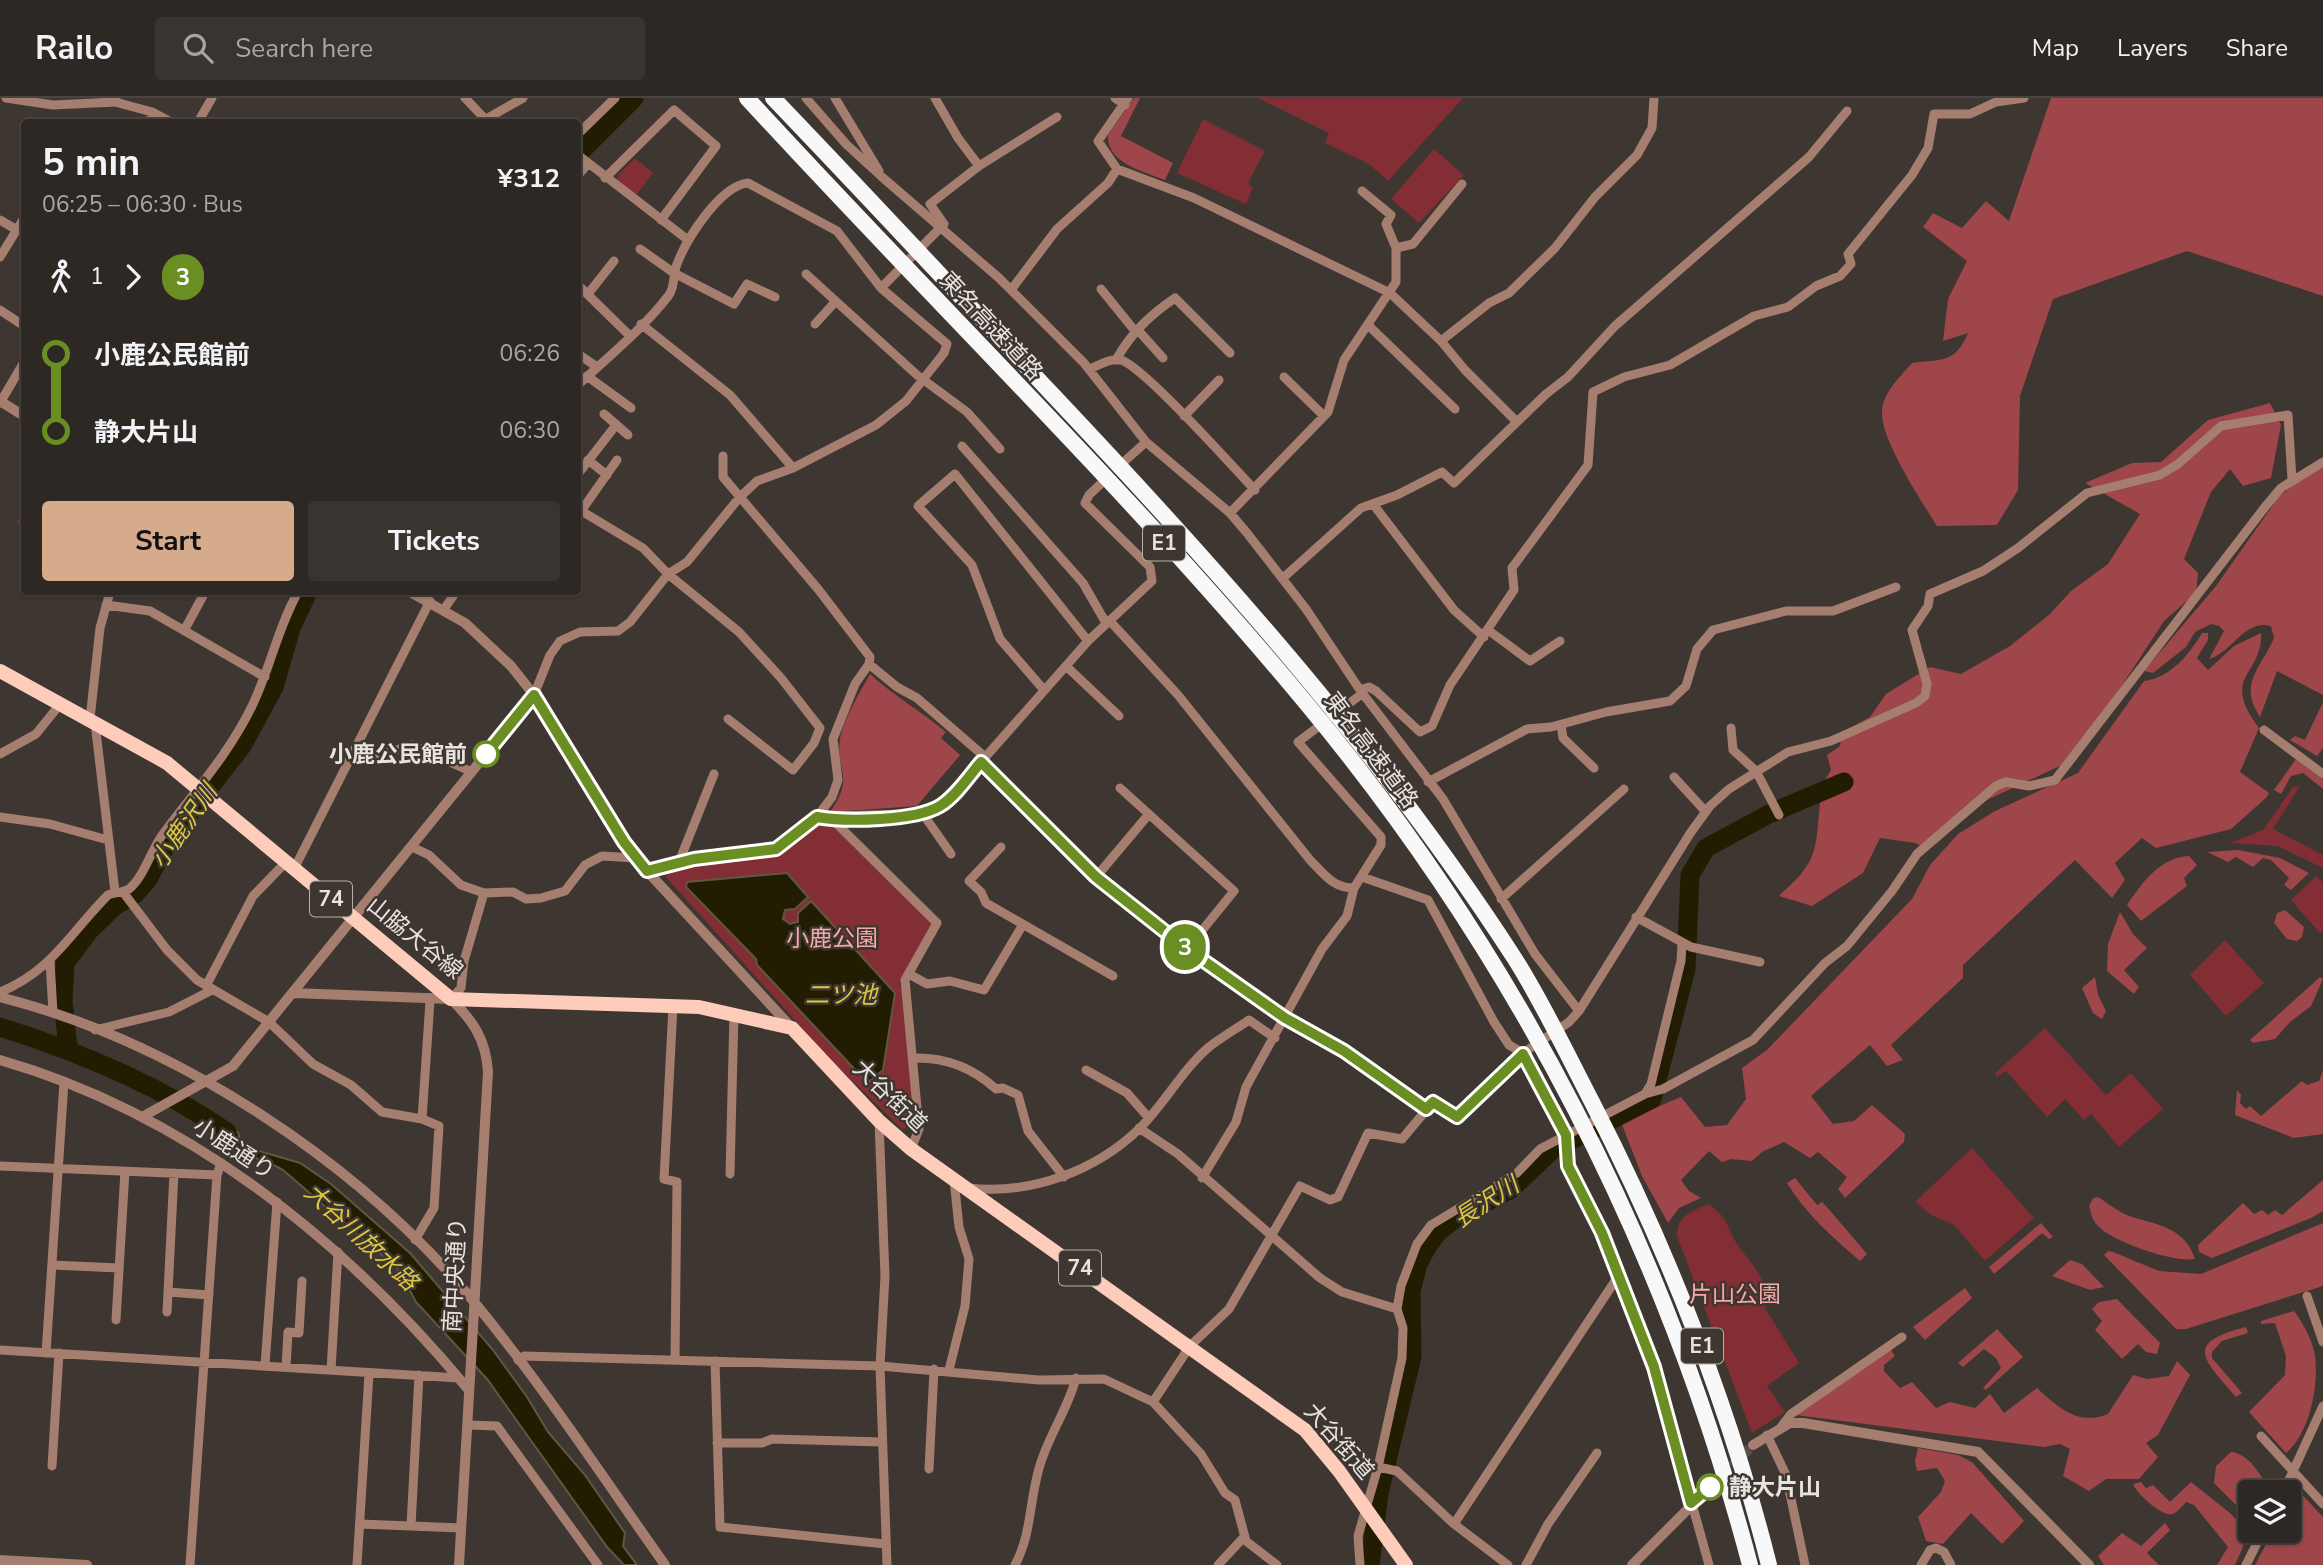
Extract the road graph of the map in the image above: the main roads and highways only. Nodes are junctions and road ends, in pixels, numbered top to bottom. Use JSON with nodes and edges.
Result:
{"nodes":[{"id":1,"x":747,"y":98,"type":"edge"},
{"id":2,"x":773,"y":98,"type":"edge"},
{"id":3,"x":0,"y":671,"type":"edge"},
{"id":4,"x":792,"y":1028,"type":"joint"},
{"id":5,"x":1406,"y":1565,"type":"edge"},
{"id":6,"x":1750,"y":1565,"type":"edge"},
{"id":7,"x":1769,"y":1565,"type":"edge"}],
"edges":[{"from":1,"to":6,"type":"highway","name":"東名高速道路","number":"E1"},
{"from":2,"to":7,"type":"highway","name":"東名高速道路","number":"E1"},
{"from":3,"to":4,"type":"main road","name":"山脇大谷線","number":"74"},
{"from":4,"to":5,"type":"main road","name":"大谷街道","number":"74"}]}
